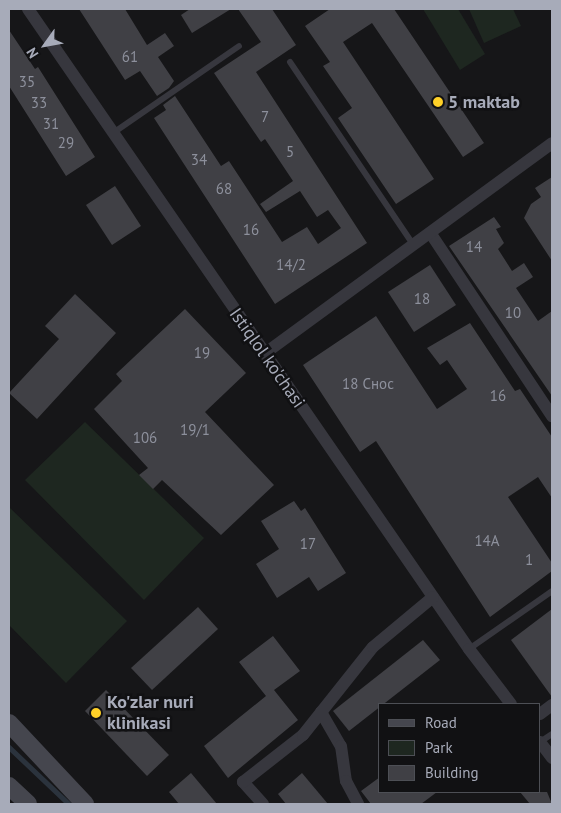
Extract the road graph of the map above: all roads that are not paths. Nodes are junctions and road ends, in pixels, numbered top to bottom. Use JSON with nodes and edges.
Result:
{"nodes":[{"id":1,"x":28,"y":9,"type":"edge"},
{"id":2,"x":238,"y":46,"type":"dead end"},
{"id":3,"x":290,"y":62,"type":"dead end"},
{"id":4,"x":113,"y":133,"type":"junction"},
{"id":5,"x":552,"y":143,"type":"edge"},
{"id":6,"x":431,"y":234,"type":"junction"},
{"id":7,"x":414,"y":246,"type":"junction"},
{"id":8,"x":264,"y":354,"type":"junction"},
{"id":9,"x":552,"y":416,"type":"edge"},
{"id":10,"x":552,"y":592,"type":"edge"},
{"id":11,"x":433,"y":597,"type":"junction"},
{"id":12,"x":469,"y":649,"type":"junction"},
{"id":13,"x":511,"y":703,"type":"edge"},
{"id":14,"x":552,"y":705,"type":"edge"},
{"id":15,"x":321,"y":712,"type":"junction"},
{"id":16,"x":541,"y":713,"type":"edge"},
{"id":17,"x":9,"y":723,"type":"edge"},
{"id":18,"x":552,"y":734,"type":"edge"},
{"id":19,"x":541,"y":741,"type":"edge"},
{"id":20,"x":541,"y":743,"type":"edge"},
{"id":21,"x":552,"y":758,"type":"edge"},
{"id":22,"x":9,"y":786,"type":"edge"},
{"id":23,"x":26,"y":804,"type":"edge"},
{"id":24,"x":85,"y":804,"type":"edge"},
{"id":25,"x":263,"y":804,"type":"edge"},
{"id":26,"x":358,"y":804,"type":"edge"}],
"edges":[{"from":1,"to":4,"type":"street","name":"Istiqlol ko'chasi"},
{"from":2,"to":4,"type":"lane"},
{"from":3,"to":7,"type":"lane"},
{"from":4,"to":8,"type":"street","name":"Istiqlol ko'chasi"},
{"from":5,"to":6,"type":"street"},
{"from":6,"to":7,"type":"street"},
{"from":6,"to":9,"type":"street"},
{"from":7,"to":8,"type":"street"},
{"from":8,"to":11,"type":"street","name":"Istiqlol ko'chasi"},
{"from":10,"to":12,"type":"lane"},
{"from":11,"to":12,"type":"street","name":"Istiqlol ko'chasi"},
{"from":11,"to":15,"type":"street"},
{"from":12,"to":13,"type":"street","name":"Istiqlol ko'chasi"},
{"from":14,"to":16,"type":"street"},
{"from":15,"to":25,"type":"street"},
{"from":15,"to":26,"type":"street"},
{"from":17,"to":24,"type":"main road"},
{"from":18,"to":19,"type":"lane"},
{"from":20,"to":21,"type":"street"},
{"from":22,"to":23,"type":"main road"}]}
